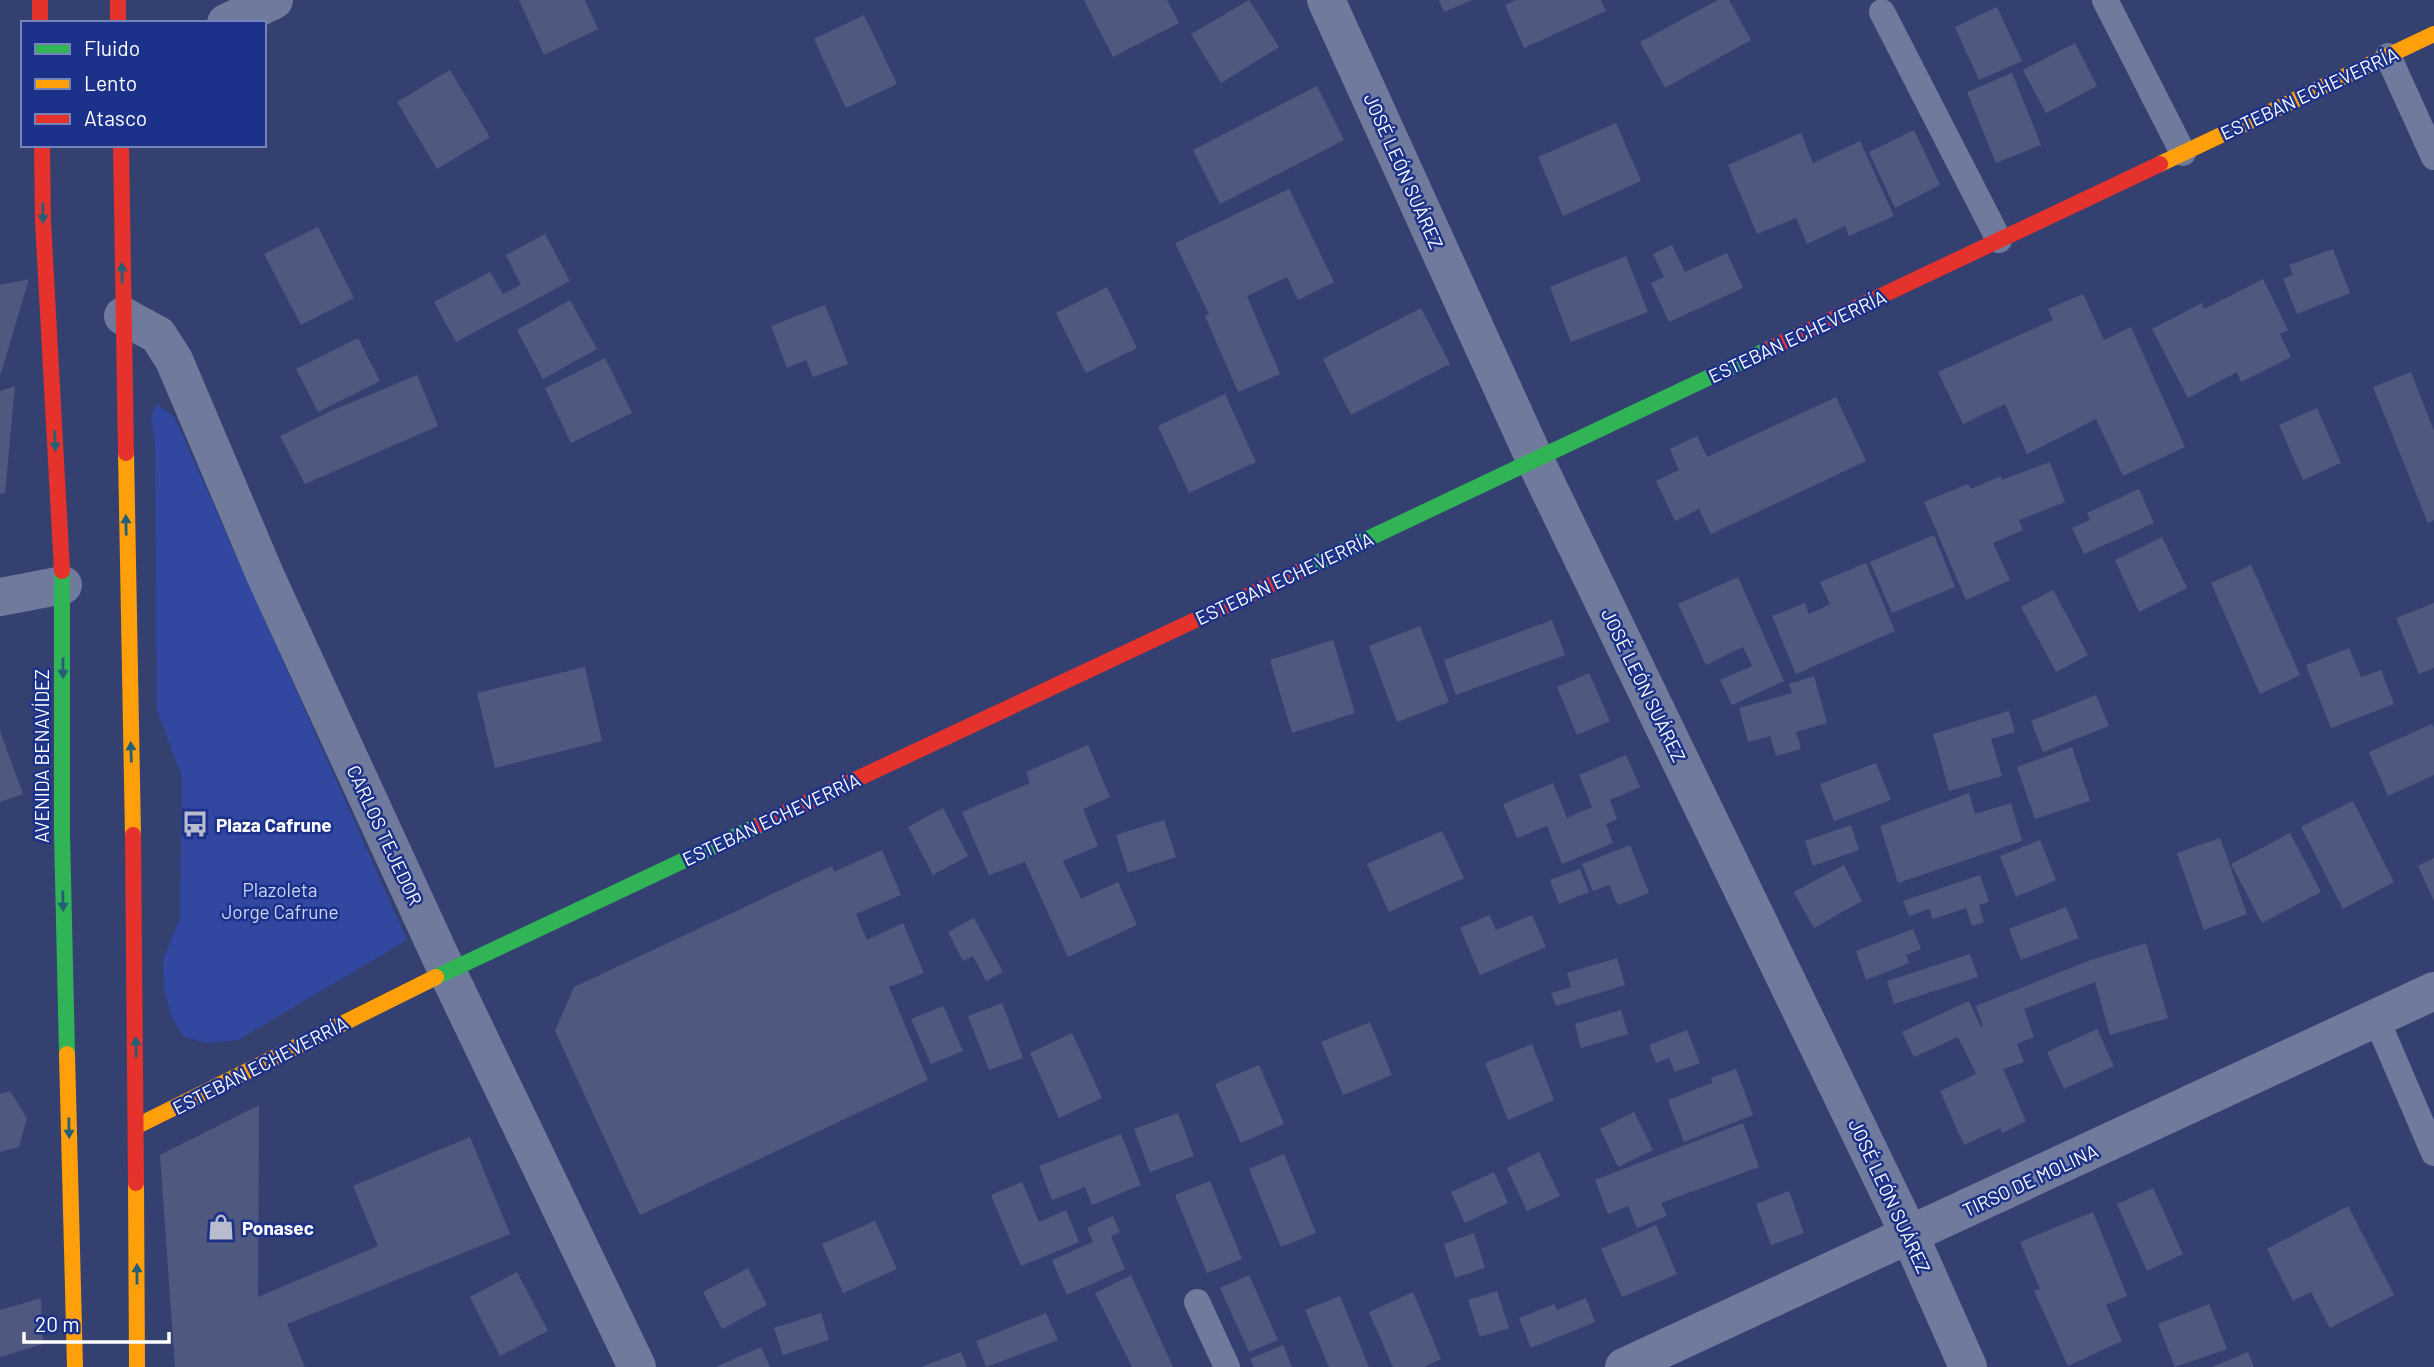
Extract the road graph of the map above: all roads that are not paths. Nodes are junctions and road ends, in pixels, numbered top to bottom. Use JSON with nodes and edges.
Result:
{"nodes":[{"id":1,"x":40,"y":0,"type":"edge"},
{"id":2,"x":118,"y":0,"type":"edge"},
{"id":3,"x":274,"y":0,"type":"edge"},
{"id":4,"x":1326,"y":0,"type":"edge"},
{"id":5,"x":2105,"y":0,"type":"edge"},
{"id":6,"x":1882,"y":12,"type":"dead end"},
{"id":7,"x":40,"y":21,"type":"edge"},
{"id":8,"x":118,"y":21,"type":"edge"},
{"id":9,"x":230,"y":21,"type":"edge"},
{"id":10,"x":2434,"y":34,"type":"edge"},
{"id":11,"x":2388,"y":56,"type":"junction"},
{"id":12,"x":42,"y":147,"type":"edge"},
{"id":13,"x":121,"y":147,"type":"edge"},
{"id":14,"x":2183,"y":153,"type":"junction"},
{"id":15,"x":2434,"y":158,"type":"edge"},
{"id":16,"x":1999,"y":240,"type":"junction"},
{"id":17,"x":123,"y":316,"type":"junction"},
{"id":18,"x":1535,"y":460,"type":"junction"},
{"id":19,"x":63,"y":585,"type":"junction"},
{"id":20,"x":0,"y":597,"type":"edge"},
{"id":21,"x":447,"y":971,"type":"junction"},
{"id":22,"x":2434,"y":991,"type":"edge"},
{"id":23,"x":2376,"y":1018,"type":"junction"},
{"id":24,"x":137,"y":1126,"type":"junction"},
{"id":25,"x":2434,"y":1153,"type":"edge"},
{"id":26,"x":1910,"y":1236,"type":"junction"},
{"id":27,"x":1197,"y":1302,"type":"dead end"},
{"id":28,"x":75,"y":1367,"type":"edge"},
{"id":29,"x":137,"y":1367,"type":"edge"},
{"id":30,"x":637,"y":1367,"type":"edge"},
{"id":31,"x":1227,"y":1367,"type":"edge"},
{"id":32,"x":1624,"y":1367,"type":"edge"},
{"id":33,"x":1968,"y":1367,"type":"edge"}],
"edges":[{"from":1,"to":7,"type":"street"},
{"from":2,"to":8,"type":"street"},
{"from":3,"to":9,"type":"street"},
{"from":4,"to":18,"type":"street","name":"JOSÉ LEÓN SUÁREZ"},
{"from":5,"to":14,"type":"lane"},
{"from":6,"to":16,"type":"lane"},
{"from":10,"to":11,"type":"street","name":"ESTEBAN ECHEVERRÍA"},
{"from":11,"to":14,"type":"street","name":"ESTEBAN ECHEVERRÍA"},
{"from":11,"to":15,"type":"lane"},
{"from":12,"to":19,"type":"street","name":"AVENIDA BENAVÍDEZ","one_way":true},
{"from":17,"to":13,"type":"street","one_way":true},
{"from":14,"to":16,"type":"street","name":"ESTEBAN ECHEVERRÍA"},
{"from":16,"to":18,"type":"street","name":"ESTEBAN ECHEVERRÍA"},
{"from":17,"to":21,"type":"street","name":"CARLOS TEJEDOR"},
{"from":24,"to":17,"type":"street","one_way":true},
{"from":18,"to":21,"type":"street","name":"ESTEBAN ECHEVERRÍA"},
{"from":18,"to":26,"type":"street","name":"JOSÉ LEÓN SUÁREZ"},
{"from":19,"to":20,"type":"street"},
{"from":19,"to":28,"type":"street","name":"AVENIDA BENAVÍDEZ","one_way":true},
{"from":21,"to":24,"type":"street","name":"ESTEBAN ECHEVERRÍA"},
{"from":21,"to":30,"type":"street","name":"CARLOS TEJEDOR"},
{"from":22,"to":23,"type":"street","name":"TIRSO DE MOLINA"},
{"from":23,"to":25,"type":"lane"},
{"from":23,"to":26,"type":"street","name":"TIRSO DE MOLINA"},
{"from":29,"to":24,"type":"street","one_way":true},
{"from":26,"to":32,"type":"street","name":"TIRSO DE MOLINA"},
{"from":26,"to":33,"type":"street","name":"JOSÉ LEÓN SUÁREZ"},
{"from":27,"to":31,"type":"lane"}]}
